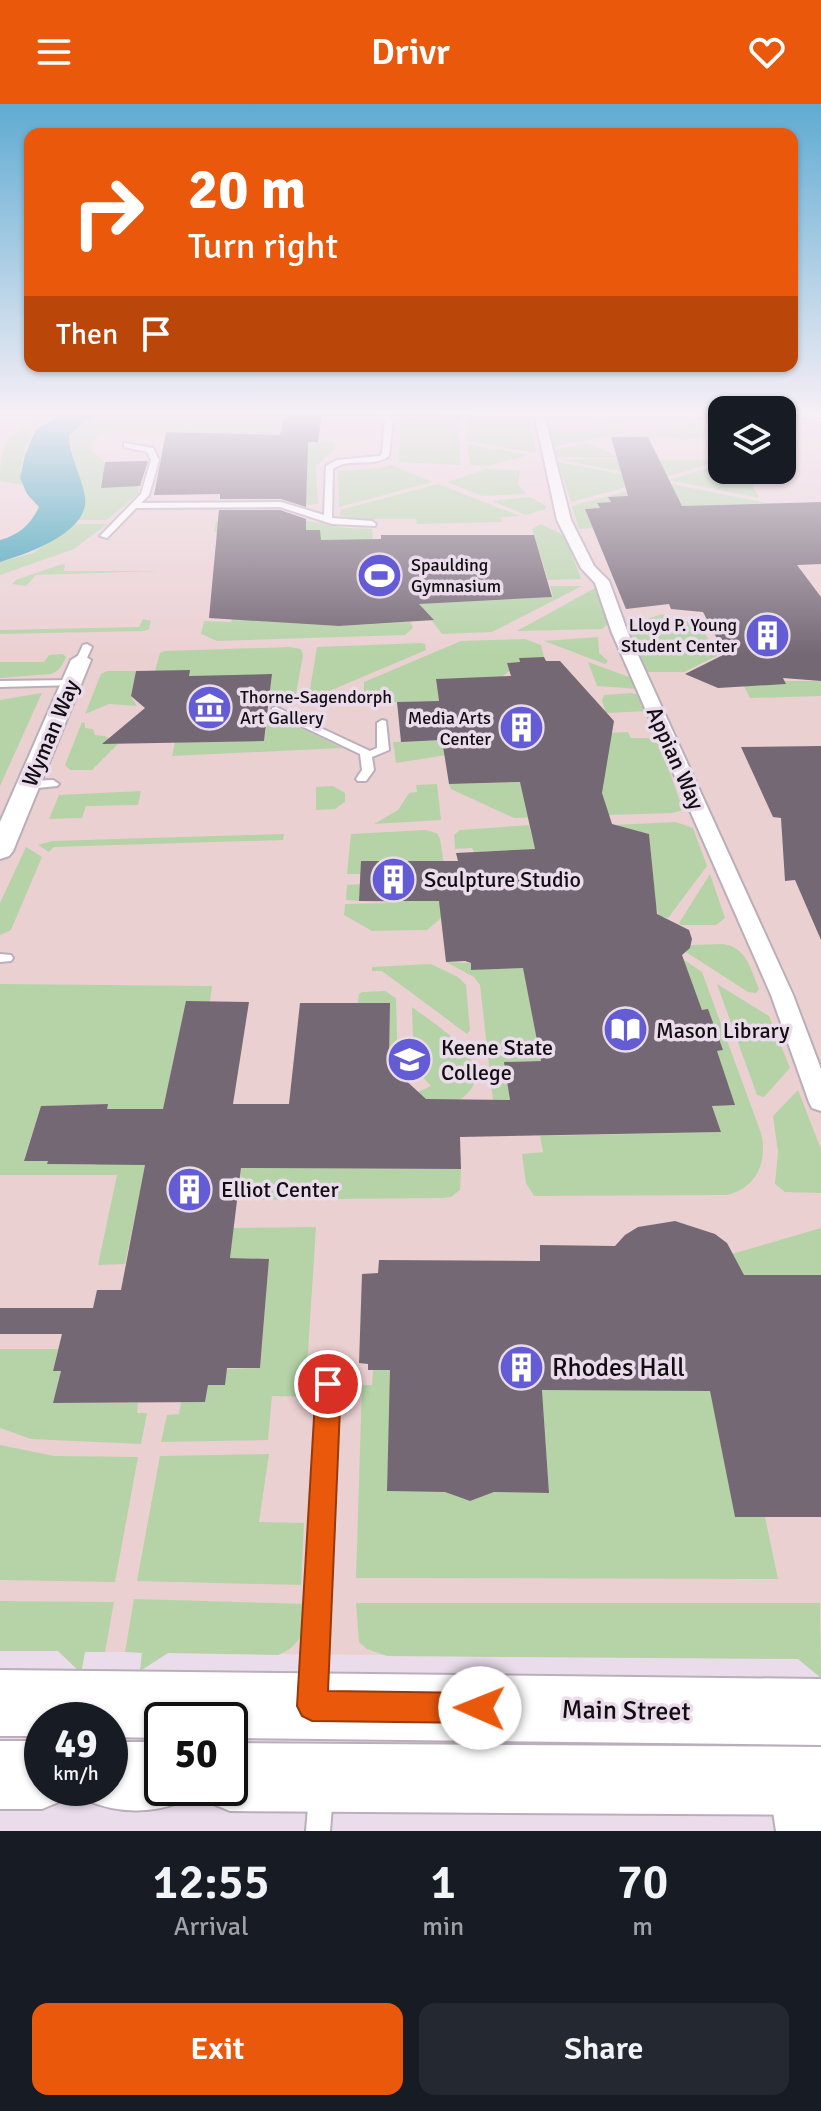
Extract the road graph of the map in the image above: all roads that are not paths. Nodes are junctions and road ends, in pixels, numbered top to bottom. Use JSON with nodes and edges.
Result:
{"nodes":[{"id":1,"x":145,"y":494,"type":"edge"},
{"id":2,"x":328,"y":494,"type":"edge"},
{"id":3,"x":557,"y":494,"type":"edge"},
{"id":4,"x":135,"y":506,"type":"junction"},
{"id":5,"x":328,"y":519,"type":"junction"},
{"id":6,"x":372,"y":524,"type":"dead end"},
{"id":7,"x":104,"y":536,"type":"dead end"},
{"id":8,"x":84,"y":653,"type":"dead end"},
{"id":9,"x":72,"y":683,"type":"junction"},
{"id":10,"x":0,"y":684,"type":"edge"},
{"id":11,"x":276,"y":710,"type":"dead end"},
{"id":12,"x":382,"y":723,"type":"dead end"},
{"id":13,"x":367,"y":755,"type":"junction"},
{"id":14,"x":362,"y":779,"type":"dead end"},
{"id":15,"x":53,"y":784,"type":"dead end"},
{"id":16,"x":28,"y":785,"type":"junction"},
{"id":17,"x":0,"y":851,"type":"edge"},
{"id":18,"x":821,"y":1102,"type":"edge"},
{"id":19,"x":328,"y":1384,"type":"dead end"},
{"id":20,"x":0,"y":1703,"type":"edge"},
{"id":21,"x":821,"y":1712,"type":"edge"},
{"id":22,"x":321,"y":1751,"type":"edge"},
{"id":23,"x":248,"y":1772,"type":"edge"},
{"id":24,"x":0,"y":1775,"type":"edge"},
{"id":25,"x":24,"y":1775,"type":"edge"},
{"id":26,"x":805,"y":1797,"type":"edge"}],
"edges":[{"from":1,"to":4,"type":"lane"},
{"from":2,"to":5,"type":"lane"},
{"from":3,"to":18,"type":"street","name":"Appian Way"},
{"from":4,"to":5,"type":"lane"},
{"from":4,"to":7,"type":"lane"},
{"from":5,"to":6,"type":"lane"},
{"from":8,"to":9,"type":"street","name":"Wyman Way"},
{"from":9,"to":10,"type":"lane"},
{"from":9,"to":16,"type":"street","name":"Wyman Way"},
{"from":11,"to":13,"type":"lane"},
{"from":12,"to":13,"type":"lane"},
{"from":13,"to":14,"type":"lane"},
{"from":15,"to":16,"type":"lane"},
{"from":16,"to":17,"type":"street","name":"Wyman Way"},
{"from":19,"to":22,"type":"lane"},
{"from":20,"to":22,"type":"main road","name":"Main Street"},
{"from":21,"to":22,"type":"main road","name":"Main Street"},
{"from":22,"to":23,"type":"main road","name":"Main Street"},
{"from":22,"to":26,"type":"main road","name":"Main Street"},
{"from":24,"to":25,"type":"main road"}]}
